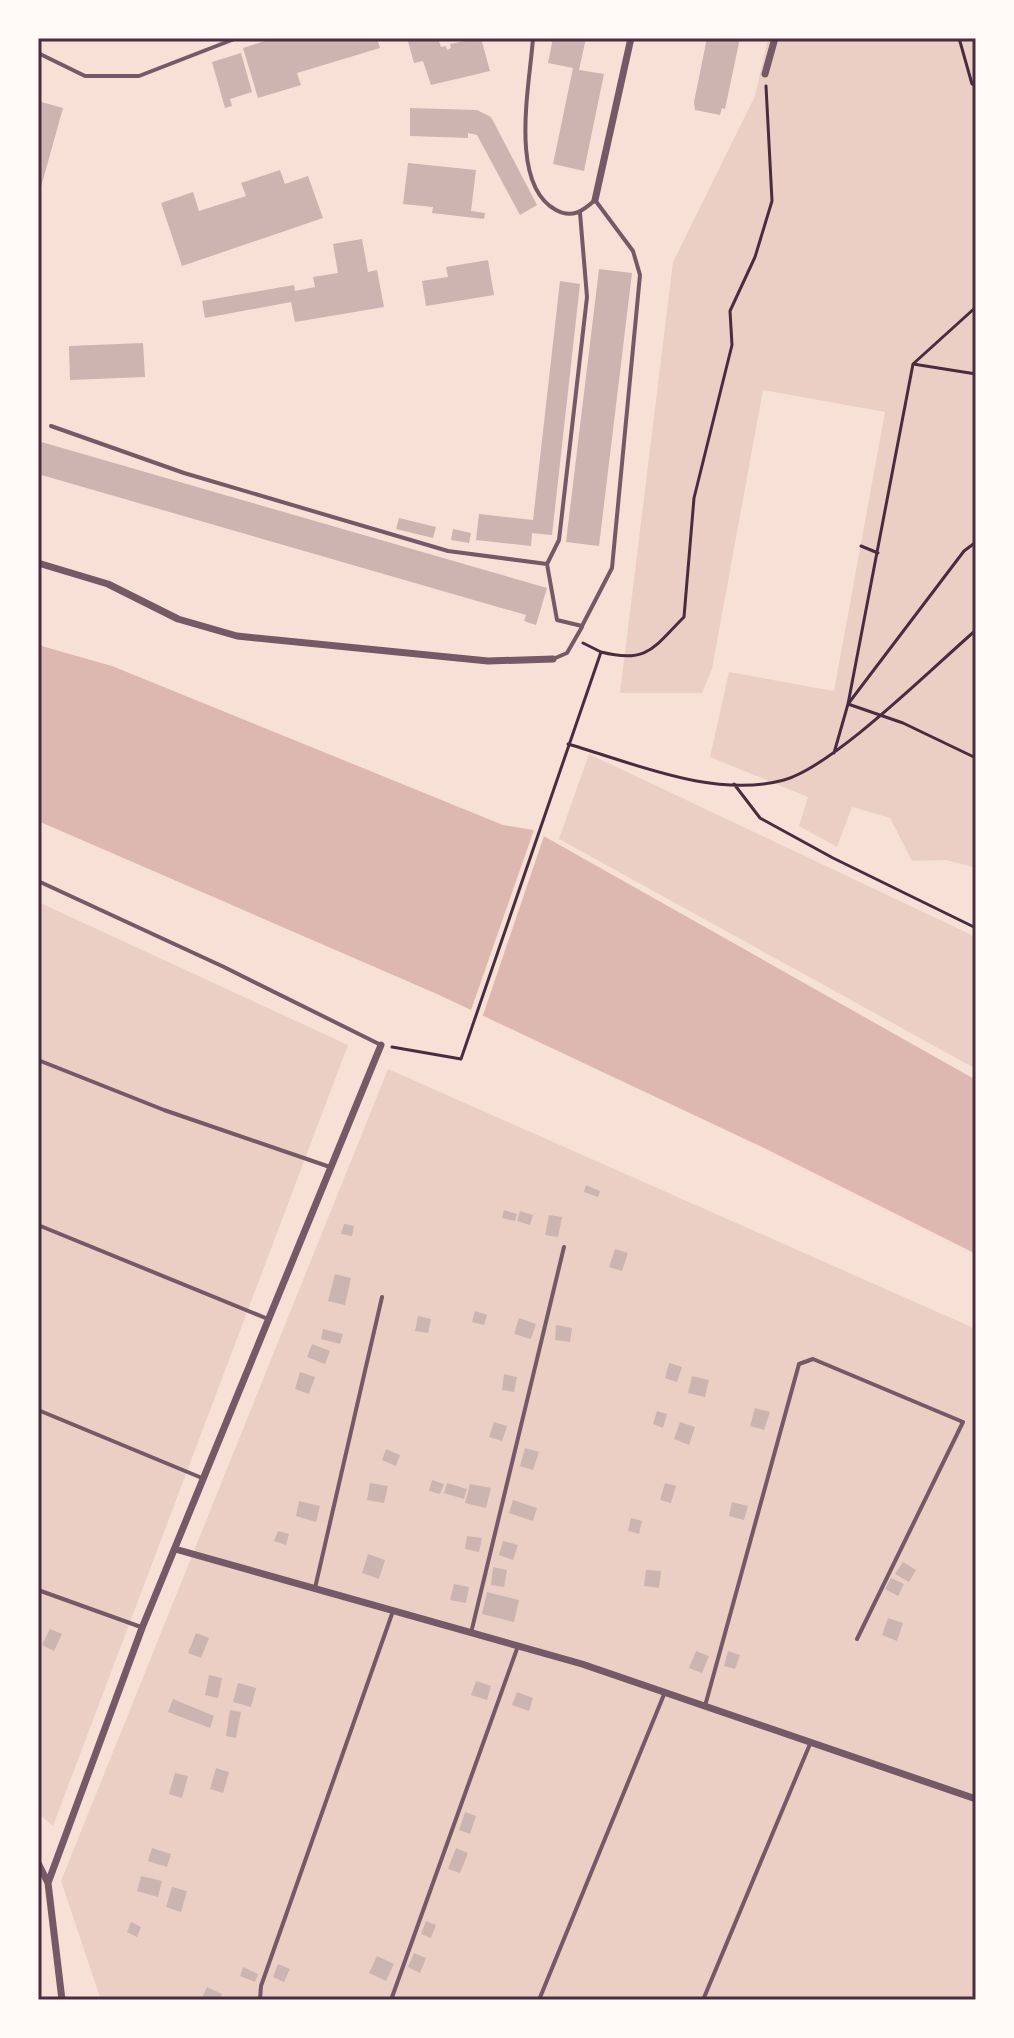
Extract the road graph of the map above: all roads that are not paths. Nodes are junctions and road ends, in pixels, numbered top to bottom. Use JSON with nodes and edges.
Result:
{"nodes":[{"id":1,"x":237,"y":38,"type":"edge"},
{"id":2,"x":533,"y":38,"type":"edge"},
{"id":3,"x":631,"y":38,"type":"edge"},
{"id":4,"x":775,"y":38,"type":"edge"},
{"id":5,"x":38,"y":53,"type":"edge"},
{"id":6,"x":765,"y":74,"type":"road end"},
{"id":7,"x":595,"y":200,"type":"junction"},
{"id":8,"x":580,"y":213,"type":"junction"},
{"id":9,"x":51,"y":426,"type":"dead end"},
{"id":10,"x":38,"y":563,"type":"edge"},
{"id":11,"x":547,"y":564,"type":"junction"},
{"id":12,"x":582,"y":626,"type":"junction"},
{"id":13,"x":553,"y":659,"type":"joint"},
{"id":14,"x":38,"y":881,"type":"edge"},
{"id":15,"x":381,"y":1045,"type":"joint"},
{"id":16,"x":38,"y":1060,"type":"edge"},
{"id":17,"x":330,"y":1167,"type":"junction"},
{"id":18,"x":38,"y":1225,"type":"edge"},
{"id":19,"x":564,"y":1247,"type":"dead end"},
{"id":20,"x":382,"y":1297,"type":"dead end"},
{"id":21,"x":268,"y":1319,"type":"junction"},
{"id":22,"x":38,"y":1410,"type":"edge"},
{"id":23,"x":203,"y":1479,"type":"junction"},
{"id":24,"x":175,"y":1549,"type":"junction"},
{"id":25,"x":315,"y":1588,"type":"junction"},
{"id":26,"x":38,"y":1590,"type":"edge"},
{"id":27,"x":393,"y":1611,"type":"junction"},
{"id":28,"x":142,"y":1628,"type":"junction"},
{"id":29,"x":471,"y":1633,"type":"junction"},
{"id":30,"x":857,"y":1639,"type":"dead end"},
{"id":31,"x":518,"y":1646,"type":"junction"},
{"id":32,"x":665,"y":1692,"type":"junction"},
{"id":33,"x":705,"y":1706,"type":"junction"},
{"id":34,"x":810,"y":1742,"type":"junction"},
{"id":35,"x":976,"y":1799,"type":"edge"},
{"id":36,"x":38,"y":1863,"type":"edge"},
{"id":37,"x":48,"y":1883,"type":"junction"},
{"id":38,"x":62,"y":2000,"type":"edge"},
{"id":39,"x":260,"y":2000,"type":"edge"},
{"id":40,"x":391,"y":2000,"type":"edge"},
{"id":41,"x":539,"y":2000,"type":"edge"},
{"id":42,"x":703,"y":2000,"type":"edge"}],
"edges":[{"from":1,"to":5,"type":"lane"},
{"from":2,"to":8,"type":"lane"},
{"from":3,"to":7,"type":"street"},
{"from":4,"to":6,"type":"street"},
{"from":7,"to":8,"type":"lane"},
{"from":7,"to":12,"type":"lane"},
{"from":8,"to":11,"type":"lane"},
{"from":9,"to":11,"type":"lane"},
{"from":10,"to":13,"type":"street"},
{"from":11,"to":12,"type":"lane"},
{"from":12,"to":13,"type":"lane"},
{"from":14,"to":15,"type":"lane"},
{"from":15,"to":17,"type":"street"},
{"from":16,"to":17,"type":"lane"},
{"from":17,"to":21,"type":"street"},
{"from":18,"to":21,"type":"lane"},
{"from":19,"to":29,"type":"lane"},
{"from":20,"to":25,"type":"lane"},
{"from":21,"to":23,"type":"street"},
{"from":22,"to":23,"type":"lane"},
{"from":23,"to":24,"type":"street"},
{"from":24,"to":25,"type":"street"},
{"from":24,"to":28,"type":"street"},
{"from":25,"to":27,"type":"street"},
{"from":26,"to":28,"type":"lane"},
{"from":27,"to":29,"type":"street"},
{"from":27,"to":39,"type":"lane"},
{"from":28,"to":37,"type":"street"},
{"from":29,"to":31,"type":"street"},
{"from":30,"to":33,"type":"lane"},
{"from":31,"to":32,"type":"street"},
{"from":31,"to":40,"type":"lane"},
{"from":32,"to":33,"type":"street"},
{"from":32,"to":41,"type":"lane"},
{"from":33,"to":34,"type":"street"},
{"from":34,"to":35,"type":"street"},
{"from":34,"to":42,"type":"lane"},
{"from":36,"to":37,"type":"street"},
{"from":37,"to":38,"type":"street"}]}
